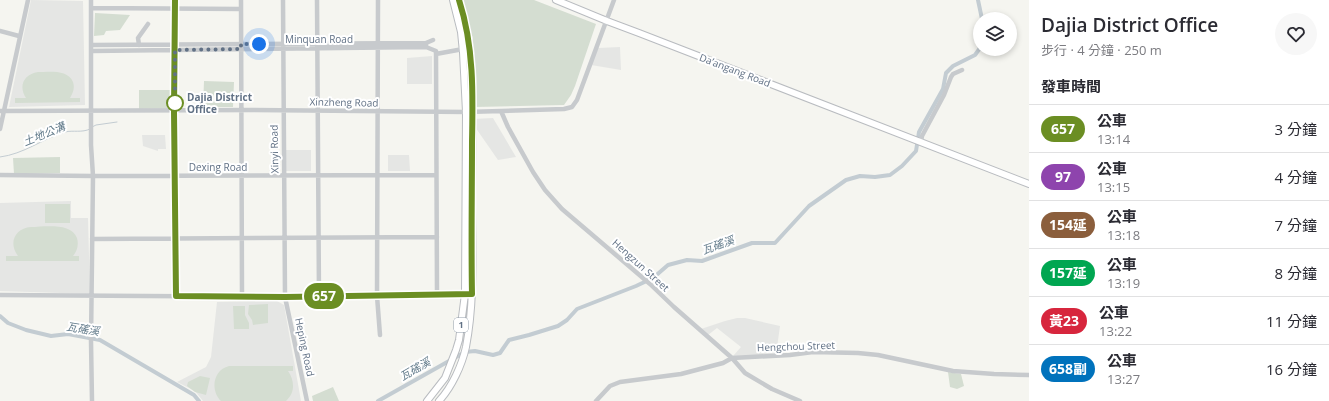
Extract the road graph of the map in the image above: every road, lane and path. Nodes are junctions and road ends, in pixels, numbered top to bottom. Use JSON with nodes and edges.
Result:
{"nodes":[{"id":1,"x":28,"y":0,"type":"edge"},
{"id":2,"x":91,"y":0,"type":"edge"},
{"id":3,"x":175,"y":0,"type":"edge"},
{"id":4,"x":241,"y":0,"type":"edge"},
{"id":5,"x":283,"y":0,"type":"edge"},
{"id":6,"x":317,"y":0,"type":"edge"},
{"id":7,"x":378,"y":0,"type":"edge"},
{"id":8,"x":453,"y":0,"type":"edge"},
{"id":9,"x":459,"y":0,"type":"edge"},
{"id":10,"x":556,"y":0,"type":"edge"},
{"id":11,"x":614,"y":0,"type":"edge"},
{"id":12,"x":91,"y":8,"type":"junction"},
{"id":13,"x":175,"y":9,"type":"junction"},
{"id":14,"x":241,"y":9,"type":"junction"},
{"id":15,"x":606,"y":21,"type":"junction"},
{"id":16,"x":148,"y":24,"type":"dead end"},
{"id":17,"x":0,"y":32,"type":"edge"},
{"id":18,"x":19,"y":36,"type":"junction"},
{"id":19,"x":433,"y":40,"type":"dead end"},
{"id":20,"x":92,"y":45,"type":"junction"},
{"id":21,"x":136,"y":45,"type":"junction"},
{"id":22,"x":426,"y":45,"type":"junction"},
{"id":23,"x":241,"y":46,"type":"junction"},
{"id":24,"x":283,"y":46,"type":"junction"},
{"id":25,"x":318,"y":46,"type":"junction"},
{"id":26,"x":378,"y":46,"type":"junction"},
{"id":27,"x":175,"y":47,"type":"junction"},
{"id":28,"x":454,"y":49,"type":"dead end"},
{"id":29,"x":463,"y":49,"type":"junction"},
{"id":30,"x":135,"y":50,"type":"junction"},
{"id":31,"x":92,"y":51,"type":"junction"},
{"id":32,"x":436,"y":53,"type":"junction"},
{"id":33,"x":962,"y":70,"type":"dead end"},
{"id":34,"x":2,"y":111,"type":"edge"},
{"id":35,"x":91,"y":111,"type":"junction"},
{"id":36,"x":174,"y":111,"type":"junction"},
{"id":37,"x":241,"y":111,"type":"junction"},
{"id":38,"x":283,"y":111,"type":"junction"},
{"id":39,"x":318,"y":111,"type":"junction"},
{"id":40,"x":436,"y":111,"type":"junction"},
{"id":41,"x":501,"y":111,"type":"junction"},
{"id":42,"x":378,"y":112,"type":"junction"},
{"id":43,"x":469,"y":112,"type":"junction"},
{"id":44,"x":0,"y":130,"type":"edge"},
{"id":45,"x":918,"y":141,"type":"junction"},
{"id":46,"x":0,"y":175,"type":"edge"},
{"id":47,"x":284,"y":175,"type":"junction"},
{"id":48,"x":318,"y":175,"type":"junction"},
{"id":49,"x":378,"y":175,"type":"junction"},
{"id":50,"x":436,"y":175,"type":"junction"},
{"id":51,"x":93,"y":176,"type":"junction"},
{"id":52,"x":175,"y":176,"type":"junction"},
{"id":53,"x":242,"y":176,"type":"junction"},
{"id":54,"x":1029,"y":184,"type":"edge"},
{"id":55,"x":318,"y":237,"type":"junction"},
{"id":56,"x":378,"y":237,"type":"junction"},
{"id":57,"x":437,"y":237,"type":"junction"},
{"id":58,"x":176,"y":238,"type":"junction"},
{"id":59,"x":242,"y":238,"type":"junction"},
{"id":60,"x":284,"y":238,"type":"junction"},
{"id":61,"x":92,"y":239,"type":"junction"},
{"id":62,"x":437,"y":294,"type":"junction"},
{"id":63,"x":465,"y":294,"type":"junction"},
{"id":64,"x":472,"y":294,"type":"junction"},
{"id":65,"x":0,"y":295,"type":"edge"},
{"id":66,"x":91,"y":296,"type":"junction"},
{"id":67,"x":176,"y":296,"type":"junction"},
{"id":68,"x":378,"y":296,"type":"junction"},
{"id":69,"x":242,"y":297,"type":"junction"},
{"id":70,"x":285,"y":297,"type":"junction"},
{"id":71,"x":319,"y":297,"type":"junction"},
{"id":72,"x":380,"y":335,"type":"dead end"},
{"id":73,"x":732,"y":358,"type":"junction"},
{"id":74,"x":1029,"y":375,"type":"edge"},
{"id":75,"x":92,"y":401,"type":"edge"},
{"id":76,"x":307,"y":401,"type":"edge"},
{"id":77,"x":427,"y":401,"type":"edge"},
{"id":78,"x":439,"y":401,"type":"edge"},
{"id":79,"x":596,"y":401,"type":"edge"},
{"id":80,"x":800,"y":401,"type":"edge"}],
"edges":[{"from":1,"to":18,"type":"street"},
{"from":2,"to":12,"type":"street"},
{"from":3,"to":13,"type":"street"},
{"from":4,"to":14,"type":"street"},
{"from":5,"to":24,"type":"street","name":"Xinyi Road"},
{"from":6,"to":25,"type":"street"},
{"from":7,"to":26,"type":"street"},
{"from":8,"to":29,"type":"main road","number":"1"},
{"from":9,"to":43,"type":"main road","number":"1"},
{"from":10,"to":15,"type":"main road","name":"Da’angang Road"},
{"from":11,"to":15,"type":"street","name":"Xinzheng Road"},
{"from":12,"to":13,"type":"street"},
{"from":12,"to":20,"type":"street"},
{"from":13,"to":14,"type":"street"},
{"from":13,"to":27,"type":"street"},
{"from":14,"to":23,"type":"street"},
{"from":15,"to":41,"type":"street","name":"Xinzheng Road"},
{"from":15,"to":45,"type":"main road","name":"Da’angang Road"},
{"from":16,"to":21,"type":"street"},
{"from":17,"to":18,"type":"street"},
{"from":18,"to":34,"type":"street"},
{"from":19,"to":22,"type":"street"},
{"from":20,"to":21,"type":"street","name":"Minquan Road"},
{"from":20,"to":31,"type":"street"},
{"from":21,"to":27,"type":"street","name":"Minquan Road"},
{"from":21,"to":30,"type":"street"},
{"from":22,"to":26,"type":"street","name":"Minquan Road"},
{"from":22,"to":32,"type":"street"},
{"from":23,"to":24,"type":"street","name":"Minquan Road"},
{"from":23,"to":27,"type":"street","name":"Minquan Road"},
{"from":23,"to":37,"type":"street"},
{"from":24,"to":25,"type":"street","name":"Minquan Road"},
{"from":24,"to":38,"type":"street","name":"Xinyi Road"},
{"from":25,"to":26,"type":"street","name":"Minquan Road"},
{"from":25,"to":39,"type":"street"},
{"from":26,"to":42,"type":"street"},
{"from":27,"to":30,"type":"street","name":"Minquan Road"},
{"from":27,"to":36,"type":"street"},
{"from":28,"to":32,"type":"street"},
{"from":29,"to":32,"type":"street"},
{"from":29,"to":43,"type":"main road","number":"1"},
{"from":30,"to":31,"type":"street","name":"Minquan Road"},
{"from":31,"to":35,"type":"street"},
{"from":32,"to":40,"type":"street"},
{"from":33,"to":45,"type":"street"},
{"from":34,"to":35,"type":"street","name":"Xinzheng Road"},
{"from":34,"to":44,"type":"street"},
{"from":35,"to":36,"type":"street","name":"Xinzheng Road"},
{"from":35,"to":51,"type":"street"},
{"from":36,"to":37,"type":"street","name":"Xinzheng Road"},
{"from":36,"to":52,"type":"street"},
{"from":37,"to":38,"type":"street","name":"Xinzheng Road"},
{"from":37,"to":53,"type":"street"},
{"from":38,"to":39,"type":"street","name":"Xinzheng Road"},
{"from":38,"to":47,"type":"street","name":"Xinyi Road"},
{"from":39,"to":42,"type":"street","name":"Xinzheng Road"},
{"from":39,"to":48,"type":"street"},
{"from":40,"to":42,"type":"street","name":"Xinzheng Road"},
{"from":40,"to":43,"type":"street","name":"Xinzheng Road"},
{"from":40,"to":50,"type":"street"},
{"from":41,"to":43,"type":"street","name":"Xinzheng Road"},
{"from":41,"to":73,"type":"street","name":"Hengzun Street"},
{"from":42,"to":49,"type":"street"},
{"from":43,"to":63,"type":"main road","number":"1"},
{"from":43,"to":64,"type":"main road","number":"1"},
{"from":45,"to":54,"type":"main road","name":"Da’angang Road"},
{"from":46,"to":51,"type":"street","name":"Dexing Road"},
{"from":47,"to":48,"type":"street","name":"Dexing Road"},
{"from":47,"to":53,"type":"street","name":"Dexing Road"},
{"from":47,"to":60,"type":"street","name":"Xinyi Road"},
{"from":48,"to":49,"type":"street","name":"Dexing Road"},
{"from":48,"to":55,"type":"street"},
{"from":49,"to":50,"type":"street","name":"Dexing Road"},
{"from":49,"to":56,"type":"street"},
{"from":50,"to":57,"type":"street"},
{"from":51,"to":52,"type":"street","name":"Dexing Road"},
{"from":51,"to":61,"type":"street"},
{"from":52,"to":53,"type":"street","name":"Dexing Road"},
{"from":52,"to":58,"type":"street"},
{"from":53,"to":59,"type":"street"},
{"from":55,"to":56,"type":"street"},
{"from":55,"to":60,"type":"street"},
{"from":55,"to":71,"type":"street"},
{"from":56,"to":57,"type":"street"},
{"from":56,"to":68,"type":"street"},
{"from":57,"to":62,"type":"street"},
{"from":58,"to":59,"type":"street"},
{"from":58,"to":61,"type":"street"},
{"from":58,"to":67,"type":"street"},
{"from":59,"to":60,"type":"street"},
{"from":59,"to":69,"type":"street"},
{"from":60,"to":70,"type":"street","name":"Xinyi Road"},
{"from":61,"to":66,"type":"street"},
{"from":62,"to":63,"type":"street"},
{"from":62,"to":68,"type":"street"},
{"from":63,"to":64,"type":"street"},
{"from":63,"to":77,"type":"main road","number":"1"},
{"from":64,"to":78,"type":"main road","number":"1"},
{"from":65,"to":66,"type":"street"},
{"from":66,"to":67,"type":"street"},
{"from":66,"to":75,"type":"street"},
{"from":67,"to":69,"type":"street"},
{"from":68,"to":71,"type":"street"},
{"from":68,"to":72,"type":"street"},
{"from":69,"to":70,"type":"street"},
{"from":70,"to":71,"type":"street"},
{"from":70,"to":76,"type":"street","name":"Heping Road"},
{"from":73,"to":74,"type":"street","name":"Hengchou Street"},
{"from":73,"to":79,"type":"street","name":"Hengchou Street"},
{"from":73,"to":80,"type":"street","name":"Hengzun Street"}]}
